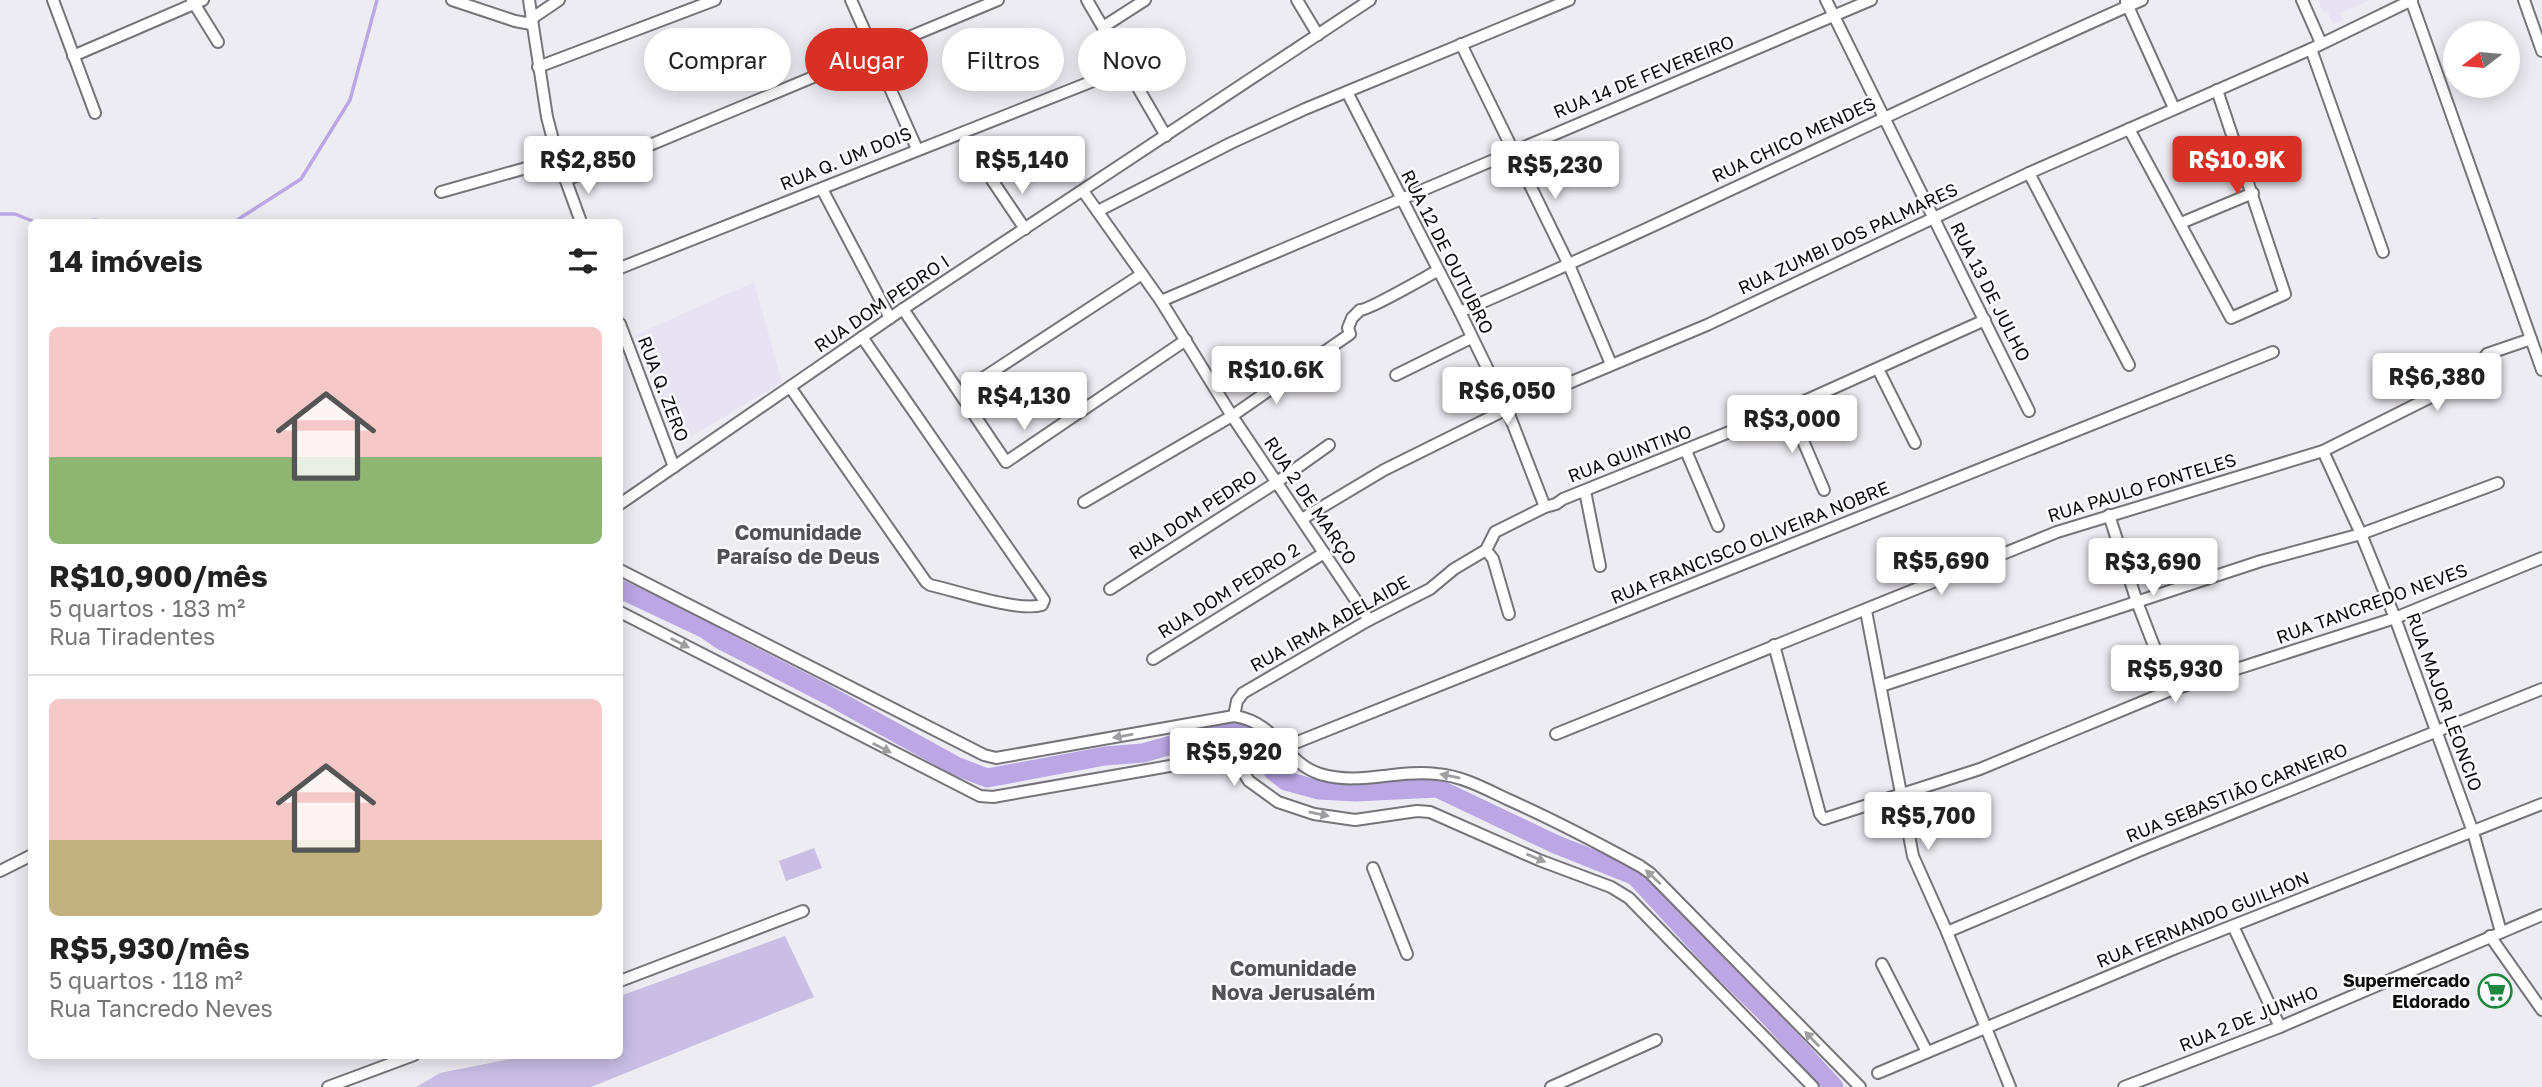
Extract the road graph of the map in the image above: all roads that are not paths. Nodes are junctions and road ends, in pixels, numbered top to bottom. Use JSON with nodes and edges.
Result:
{"nodes":[{"id":1,"x":53,"y":0,"type":"edge"},
{"id":2,"x":452,"y":0,"type":"edge"},
{"id":3,"x":529,"y":0,"type":"edge"},
{"id":4,"x":559,"y":0,"type":"edge"},
{"id":5,"x":715,"y":0,"type":"edge"},
{"id":6,"x":851,"y":0,"type":"edge"},
{"id":7,"x":998,"y":0,"type":"edge"},
{"id":8,"x":1087,"y":0,"type":"edge"},
{"id":9,"x":1145,"y":0,"type":"edge"},
{"id":10,"x":1297,"y":0,"type":"edge"},
{"id":11,"x":1370,"y":0,"type":"edge"},
{"id":12,"x":1569,"y":0,"type":"edge"},
{"id":13,"x":1825,"y":0,"type":"edge"},
{"id":14,"x":1871,"y":0,"type":"edge"},
{"id":15,"x":2142,"y":0,"type":"edge"},
{"id":16,"x":2302,"y":0,"type":"edge"},
{"id":17,"x":2411,"y":0,"type":"edge"},
{"id":18,"x":2524,"y":0,"type":"edge"},
{"id":19,"x":196,"y":1,"type":"edge"},
{"id":20,"x":2126,"y":3,"type":"edge"},
{"id":21,"x":1832,"y":17,"type":"junction"},
{"id":22,"x":531,"y":21,"type":"junction"},
{"id":23,"x":1102,"y":27,"type":"joint"},
{"id":24,"x":863,"y":28,"type":"edge"},
{"id":25,"x":928,"y":30,"type":"edge"},
{"id":26,"x":1318,"y":35,"type":"junction"},
{"id":27,"x":218,"y":42,"type":"dead end"},
{"id":28,"x":2321,"y":43,"type":"junction"},
{"id":29,"x":1461,"y":44,"type":"junction"},
{"id":30,"x":2311,"y":50,"type":"junction"},
{"id":31,"x":2542,"y":51,"type":"edge"},
{"id":32,"x":73,"y":56,"type":"junction"},
{"id":33,"x":538,"y":67,"type":"junction"},
{"id":34,"x":805,"y":81,"type":"edge"},
{"id":35,"x":1078,"y":87,"type":"edge"},
{"id":36,"x":2217,"y":90,"type":"junction"},
{"id":37,"x":890,"y":91,"type":"edge"},
{"id":38,"x":1140,"y":91,"type":"edge"},
{"id":39,"x":1347,"y":92,"type":"junction"},
{"id":40,"x":2174,"y":108,"type":"junction"},
{"id":41,"x":95,"y":113,"type":"dead end"},
{"id":42,"x":1883,"y":118,"type":"junction"},
{"id":43,"x":2129,"y":129,"type":"junction"},
{"id":44,"x":1166,"y":136,"type":"junction"},
{"id":45,"x":917,"y":149,"type":"junction"},
{"id":46,"x":1513,"y":150,"type":"junction"},
{"id":47,"x":558,"y":159,"type":"junction"},
{"id":48,"x":2029,"y":173,"type":"junction"},
{"id":49,"x":566,"y":180,"type":"junction"},
{"id":50,"x":992,"y":180,"type":"dead end"},
{"id":51,"x":822,"y":189,"type":"junction"},
{"id":52,"x":1083,"y":191,"type":"junction"},
{"id":53,"x":441,"y":192,"type":"dead end"},
{"id":54,"x":2253,"y":193,"type":"junction"},
{"id":55,"x":1402,"y":199,"type":"junction"},
{"id":56,"x":1098,"y":211,"type":"junction"},
{"id":57,"x":1934,"y":218,"type":"junction"},
{"id":58,"x":580,"y":219,"type":"edge"},
{"id":59,"x":2181,"y":223,"type":"junction"},
{"id":60,"x":1025,"y":229,"type":"junction"},
{"id":61,"x":2383,"y":252,"type":"dead end"},
{"id":62,"x":1569,"y":265,"type":"junction"},
{"id":63,"x":623,"y":267,"type":"edge"},
{"id":64,"x":1437,"y":271,"type":"junction"},
{"id":65,"x":1142,"y":274,"type":"junction"},
{"id":66,"x":1161,"y":301,"type":"junction"},
{"id":67,"x":903,"y":309,"type":"junction"},
{"id":68,"x":1460,"y":312,"type":"junction"},
{"id":69,"x":890,"y":318,"type":"junction"},
{"id":70,"x":1985,"y":320,"type":"junction"},
{"id":71,"x":623,"y":332,"type":"edge"},
{"id":72,"x":862,"y":337,"type":"junction"},
{"id":73,"x":1471,"y":338,"type":"junction"},
{"id":74,"x":2531,"y":339,"type":"junction"},
{"id":75,"x":1186,"y":340,"type":"junction"},
{"id":76,"x":2273,"y":352,"type":"dead end"},
{"id":77,"x":1611,"y":364,"type":"junction"},
{"id":78,"x":2129,"y":365,"type":"dead end"},
{"id":79,"x":1878,"y":369,"type":"junction"},
{"id":80,"x":2542,"y":370,"type":"edge"},
{"id":81,"x":1396,"y":375,"type":"dead end"},
{"id":82,"x":790,"y":387,"type":"junction"},
{"id":83,"x":960,"y":393,"type":"junction"},
{"id":84,"x":1789,"y":408,"type":"junction"},
{"id":85,"x":1507,"y":409,"type":"junction"},
{"id":86,"x":2029,"y":411,"type":"dead end"},
{"id":87,"x":1232,"y":416,"type":"junction"},
{"id":88,"x":1915,"y":443,"type":"dead end"},
{"id":89,"x":1329,"y":446,"type":"dead end"},
{"id":90,"x":1686,"y":451,"type":"junction"},
{"id":91,"x":2323,"y":451,"type":"junction"},
{"id":92,"x":674,"y":467,"type":"junction"},
{"id":93,"x":1277,"y":482,"type":"junction"},
{"id":94,"x":2498,"y":483,"type":"dead end"},
{"id":95,"x":1824,"y":490,"type":"dead end"},
{"id":96,"x":1585,"y":491,"type":"junction"},
{"id":97,"x":623,"y":502,"type":"edge"},
{"id":98,"x":1084,"y":502,"type":"dead end"},
{"id":99,"x":1545,"y":507,"type":"junction"},
{"id":100,"x":2109,"y":516,"type":"junction"},
{"id":101,"x":1303,"y":519,"type":"junction"},
{"id":102,"x":1718,"y":526,"type":"dead end"},
{"id":103,"x":2361,"y":534,"type":"junction"},
{"id":104,"x":1486,"y":550,"type":"junction"},
{"id":105,"x":1324,"y":553,"type":"junction"},
{"id":106,"x":2542,"y":558,"type":"edge"},
{"id":107,"x":1600,"y":566,"type":"dead end"},
{"id":108,"x":1454,"y":569,"type":"joint"},
{"id":109,"x":623,"y":572,"type":"edge"},
{"id":110,"x":1110,"y":589,"type":"dead end"},
{"id":111,"x":2137,"y":602,"type":"junction"},
{"id":112,"x":1866,"y":611,"type":"junction"},
{"id":113,"x":623,"y":614,"type":"edge"},
{"id":114,"x":1509,"y":614,"type":"dead end"},
{"id":115,"x":2395,"y":618,"type":"junction"},
{"id":116,"x":1368,"y":620,"type":"junction"},
{"id":117,"x":1774,"y":645,"type":"junction"},
{"id":118,"x":1153,"y":659,"type":"dead end"},
{"id":119,"x":1881,"y":686,"type":"junction"},
{"id":120,"x":2542,"y":689,"type":"edge"},
{"id":121,"x":2171,"y":690,"type":"junction"},
{"id":122,"x":1234,"y":716,"type":"junction"},
{"id":123,"x":2436,"y":731,"type":"junction"},
{"id":124,"x":1556,"y":734,"type":"dead end"},
{"id":125,"x":1284,"y":748,"type":"junction"},
{"id":126,"x":1240,"y":765,"type":"dead end"},
{"id":127,"x":1900,"y":795,"type":"junction"},
{"id":128,"x":2542,"y":804,"type":"edge"},
{"id":129,"x":2473,"y":832,"type":"junction"},
{"id":130,"x":28,"y":857,"type":"edge"},
{"id":131,"x":1373,"y":868,"type":"dead end"},
{"id":132,"x":0,"y":870,"type":"edge"},
{"id":133,"x":803,"y":911,"type":"dead end"},
{"id":134,"x":2542,"y":915,"type":"edge"},
{"id":135,"x":2233,"y":926,"type":"junction"},
{"id":136,"x":1947,"y":932,"type":"junction"},
{"id":137,"x":2496,"y":934,"type":"junction"},
{"id":138,"x":1407,"y":954,"type":"dead end"},
{"id":139,"x":1882,"y":964,"type":"dead end"},
{"id":140,"x":623,"y":980,"type":"edge"},
{"id":141,"x":2542,"y":1010,"type":"edge"},
{"id":142,"x":2280,"y":1027,"type":"junction"},
{"id":143,"x":1987,"y":1028,"type":"junction"},
{"id":144,"x":1656,"y":1040,"type":"dead end"},
{"id":145,"x":1927,"y":1052,"type":"junction"},
{"id":146,"x":403,"y":1059,"type":"edge"},
{"id":147,"x":1878,"y":1073,"type":"dead end"},
{"id":148,"x":328,"y":1087,"type":"edge"},
{"id":149,"x":1551,"y":1087,"type":"edge"},
{"id":150,"x":1813,"y":1087,"type":"edge"},
{"id":151,"x":1860,"y":1087,"type":"edge"},
{"id":152,"x":2010,"y":1087,"type":"edge"},
{"id":153,"x":2124,"y":1087,"type":"edge"}],
"edges":[{"from":1,"to":32,"type":"street"},
{"from":2,"to":22,"type":"street"},
{"from":3,"to":22,"type":"street"},
{"from":4,"to":22,"type":"street"},
{"from":5,"to":33,"type":"street"},
{"from":6,"to":24,"type":"street"},
{"from":7,"to":25,"type":"street"},
{"from":8,"to":23,"type":"street"},
{"from":9,"to":23,"type":"street"},
{"from":10,"to":26,"type":"street"},
{"from":11,"to":26,"type":"street","name":"RUA DOM PEDRO I"},
{"from":12,"to":29,"type":"street"},
{"from":13,"to":21,"type":"street","name":"RUA 13 DE JULHO"},
{"from":14,"to":21,"type":"street","name":"RUA 14 DE FEVEREIRO"},
{"from":15,"to":20,"type":"street","name":"RUA CHICO MENDES"},
{"from":16,"to":28,"type":"street"},
{"from":17,"to":28,"type":"street","name":"RUA ZUMBI DOS PALMARES"},
{"from":17,"to":74,"type":"street"},
{"from":18,"to":31,"type":"street"},
{"from":19,"to":27,"type":"street"},
{"from":19,"to":32,"type":"street"},
{"from":20,"to":40,"type":"street"},
{"from":20,"to":42,"type":"street","name":"RUA CHICO MENDES"},
{"from":21,"to":42,"type":"street","name":"RUA 13 DE JULHO"},
{"from":21,"to":46,"type":"street","name":"RUA 14 DE FEVEREIRO"},
{"from":22,"to":33,"type":"street"},
{"from":26,"to":44,"type":"street","name":"RUA DOM PEDRO I"},
{"from":28,"to":30,"type":"street","name":"RUA ZUMBI DOS PALMARES"},
{"from":29,"to":39,"type":"street"},
{"from":29,"to":46,"type":"street"},
{"from":30,"to":36,"type":"street","name":"RUA ZUMBI DOS PALMARES"},
{"from":30,"to":61,"type":"street"},
{"from":32,"to":41,"type":"street"},
{"from":33,"to":47,"type":"street"},
{"from":34,"to":49,"type":"street"},
{"from":35,"to":45,"type":"street","name":"RUA Q. UM DOIS"},
{"from":36,"to":40,"type":"street","name":"RUA ZUMBI DOS PALMARES"},
{"from":36,"to":54,"type":"street"},
{"from":37,"to":45,"type":"street"},
{"from":38,"to":44,"type":"street"},
{"from":39,"to":55,"type":"street","name":"RUA 12 DE OUTUBRO"},
{"from":39,"to":56,"type":"street"},
{"from":40,"to":43,"type":"street","name":"RUA ZUMBI DOS PALMARES"},
{"from":42,"to":57,"type":"street","name":"RUA 13 DE JULHO"},
{"from":42,"to":62,"type":"street","name":"RUA CHICO MENDES"},
{"from":43,"to":48,"type":"street","name":"RUA ZUMBI DOS PALMARES"},
{"from":43,"to":59,"type":"street"},
{"from":44,"to":52,"type":"street","name":"RUA DOM PEDRO I"},
{"from":45,"to":51,"type":"street","name":"RUA Q. UM DOIS"},
{"from":46,"to":55,"type":"street","name":"RUA 14 DE FEVEREIRO"},
{"from":46,"to":62,"type":"street"},
{"from":47,"to":49,"type":"street"},
{"from":47,"to":53,"type":"street"},
{"from":48,"to":57,"type":"street","name":"RUA ZUMBI DOS PALMARES"},
{"from":48,"to":78,"type":"street"},
{"from":49,"to":58,"type":"street"},
{"from":50,"to":60,"type":"street"},
{"from":51,"to":63,"type":"street","name":"RUA Q. UM DOIS"},
{"from":51,"to":69,"type":"street"},
{"from":52,"to":56,"type":"street","name":"RUA 2 DE MARÇO"},
{"from":52,"to":60,"type":"street","name":"RUA DOM PEDRO I"},
{"from":54,"to":59,"type":"street"},
{"from":54,"to":59,"type":"street"},
{"from":55,"to":64,"type":"street","name":"RUA 12 DE OUTUBRO"},
{"from":55,"to":66,"type":"street","name":"RUA 14 DE FEVEREIRO"},
{"from":56,"to":65,"type":"street","name":"RUA 2 DE MARÇO"},
{"from":57,"to":70,"type":"street","name":"RUA 13 DE JULHO"},
{"from":57,"to":77,"type":"street","name":"RUA ZUMBI DOS PALMARES"},
{"from":60,"to":67,"type":"street","name":"RUA DOM PEDRO I"},
{"from":62,"to":68,"type":"street","name":"RUA CHICO MENDES"},
{"from":62,"to":77,"type":"street"},
{"from":64,"to":68,"type":"street","name":"RUA 12 DE OUTUBRO"},
{"from":64,"to":87,"type":"street"},
{"from":65,"to":66,"type":"street","name":"RUA 2 DE MARÇO"},
{"from":65,"to":83,"type":"street"},
{"from":66,"to":75,"type":"street","name":"RUA 2 DE MARÇO"},
{"from":67,"to":69,"type":"street","name":"RUA DOM PEDRO I"},
{"from":67,"to":83,"type":"street"},
{"from":68,"to":73,"type":"street","name":"RUA 12 DE OUTUBRO"},
{"from":69,"to":72,"type":"street","name":"RUA DOM PEDRO I"},
{"from":70,"to":79,"type":"street","name":"RUA QUINTINO"},
{"from":70,"to":86,"type":"street","name":"RUA 13 DE JULHO"},
{"from":71,"to":92,"type":"street","name":"RUA Q. ZERO"},
{"from":72,"to":82,"type":"street","name":"RUA DOM PEDRO I"},
{"from":72,"to":82,"type":"street"},
{"from":73,"to":81,"type":"street"},
{"from":73,"to":85,"type":"street","name":"RUA 12 DE OUTUBRO"},
{"from":74,"to":80,"type":"street"},
{"from":74,"to":91,"type":"street","name":"RUA PAULO FONTELES"},
{"from":75,"to":83,"type":"street"},
{"from":75,"to":87,"type":"street","name":"RUA 2 DE MARÇO"},
{"from":76,"to":125,"type":"street","name":"RUA FRANCISCO OLIVEIRA NOBRE"},
{"from":77,"to":85,"type":"street","name":"RUA ZUMBI DOS PALMARES"},
{"from":79,"to":84,"type":"street","name":"RUA QUINTINO"},
{"from":79,"to":88,"type":"street"},
{"from":82,"to":92,"type":"street","name":"RUA DOM PEDRO I"},
{"from":84,"to":90,"type":"street","name":"RUA QUINTINO"},
{"from":84,"to":95,"type":"street"},
{"from":85,"to":99,"type":"street","name":"RUA 12 DE OUTUBRO"},
{"from":85,"to":101,"type":"street","name":"RUA ZUMBI DOS PALMARES"},
{"from":87,"to":93,"type":"street","name":"RUA 2 DE MARÇO"},
{"from":87,"to":98,"type":"street"},
{"from":89,"to":93,"type":"street","name":"RUA DOM PEDRO"},
{"from":90,"to":96,"type":"street","name":"RUA QUINTINO"},
{"from":90,"to":102,"type":"street"},
{"from":91,"to":100,"type":"street","name":"RUA PAULO FONTELES"},
{"from":91,"to":103,"type":"street","name":"RUA MAJOR LEONCIO"},
{"from":92,"to":97,"type":"street","name":"RUA DOM PEDRO I"},
{"from":93,"to":101,"type":"street","name":"RUA 2 DE MARÇO"},
{"from":93,"to":110,"type":"street","name":"RUA DOM PEDRO"},
{"from":94,"to":103,"type":"street"},
{"from":96,"to":99,"type":"street","name":"RUA QUINTINO"},
{"from":96,"to":107,"type":"street"},
{"from":99,"to":104,"type":"street","name":"RUA QUINTINO"},
{"from":100,"to":111,"type":"street"},
{"from":100,"to":112,"type":"street","name":"RUA PAULO FONTELES"},
{"from":101,"to":105,"type":"street","name":"RUA 2 DE MARÇO"},
{"from":103,"to":111,"type":"street"},
{"from":103,"to":115,"type":"street","name":"RUA MAJOR LEONCIO"},
{"from":104,"to":108,"type":"street","name":"RUA QUINTINO"},
{"from":104,"to":114,"type":"street"},
{"from":105,"to":116,"type":"street","name":"RUA 2 DE MARÇO"},
{"from":105,"to":118,"type":"street","name":"RUA DOM PEDRO 2"},
{"from":106,"to":115,"type":"street","name":"RUA TANCREDO NEVES"},
{"from":108,"to":116,"type":"street","name":"RUA IRMA ADELAIDE"},
{"from":122,"to":109,"type":"street","one_way":true},
{"from":111,"to":119,"type":"street"},
{"from":111,"to":121,"type":"street"},
{"from":112,"to":117,"type":"street","name":"RUA PAULO FONTELES"},
{"from":112,"to":119,"type":"street"},
{"from":113,"to":150,"type":"street","one_way":true},
{"from":115,"to":121,"type":"street","name":"RUA TANCREDO NEVES"},
{"from":115,"to":123,"type":"street","name":"RUA MAJOR LEONCIO"},
{"from":116,"to":122,"type":"street","name":"RUA IRMA ADELAIDE"},
{"from":117,"to":124,"type":"street","name":"RUA PAULO FONTELES"},
{"from":117,"to":127,"type":"street","name":"RUA TANCREDO NEVES"},
{"from":119,"to":127,"type":"street"},
{"from":120,"to":123,"type":"street","name":"RUA SEBASTIÃO CARNEIRO"},
{"from":121,"to":127,"type":"street","name":"RUA TANCREDO NEVES"},
{"from":122,"to":125,"type":"street"},
{"from":123,"to":129,"type":"street","name":"RUA MAJOR LEONCIO"},
{"from":123,"to":136,"type":"street","name":"RUA SEBASTIÃO CARNEIRO"},
{"from":125,"to":126,"type":"street","name":"RUA FRANCISCO OLIVEIRA NOBRE"},
{"from":151,"to":125,"type":"street","one_way":true},
{"from":127,"to":136,"type":"street"},
{"from":128,"to":129,"type":"street","name":"RUA FERNANDO GUILHON"},
{"from":129,"to":135,"type":"street","name":"RUA FERNANDO GUILHON"},
{"from":129,"to":137,"type":"street","name":"RUA MAJOR LEONCIO"},
{"from":130,"to":132,"type":"street"},
{"from":131,"to":138,"type":"street"},
{"from":133,"to":140,"type":"street"},
{"from":134,"to":137,"type":"street","name":"RUA 2 DE JUNHO"},
{"from":135,"to":142,"type":"street"},
{"from":135,"to":143,"type":"street","name":"RUA FERNANDO GUILHON"},
{"from":136,"to":143,"type":"street"},
{"from":137,"to":141,"type":"street","name":"RUA MAJOR LEONCIO"},
{"from":137,"to":142,"type":"street","name":"RUA 2 DE JUNHO"},
{"from":139,"to":145,"type":"street"},
{"from":142,"to":153,"type":"street","name":"RUA 2 DE JUNHO"},
{"from":143,"to":145,"type":"street","name":"RUA FERNANDO GUILHON"},
{"from":143,"to":152,"type":"street"},
{"from":144,"to":149,"type":"street"},
{"from":145,"to":147,"type":"street","name":"RUA FERNANDO GUILHON"},
{"from":146,"to":148,"type":"street"}]}
